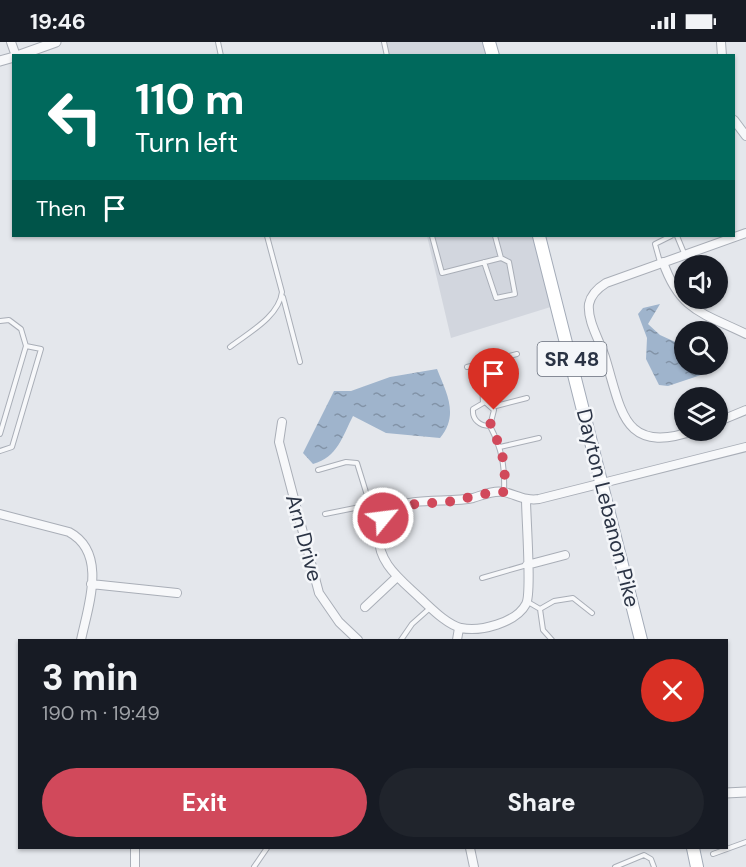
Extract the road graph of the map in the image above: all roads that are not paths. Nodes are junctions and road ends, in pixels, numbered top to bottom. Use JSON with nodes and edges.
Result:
{"nodes":[{"id":1,"x":56,"y":42,"type":"edge"},
{"id":2,"x":22,"y":54,"type":"edge"},
{"id":3,"x":735,"y":121,"type":"edge"},
{"id":4,"x":746,"y":136,"type":"edge"},
{"id":5,"x":267,"y":237,"type":"edge"},
{"id":6,"x":432,"y":237,"type":"edge"},
{"id":7,"x":495,"y":237,"type":"edge"},
{"id":8,"x":539,"y":237,"type":"edge"},
{"id":9,"x":669,"y":237,"type":"edge"},
{"id":10,"x":677,"y":237,"type":"edge"},
{"id":11,"x":732,"y":237,"type":"edge"},
{"id":12,"x":685,"y":254,"type":"junction"},
{"id":13,"x":501,"y":258,"type":"junction"},
{"id":14,"x":484,"y":262,"type":"junction"},
{"id":15,"x":662,"y":263,"type":"junction"},
{"id":16,"x":282,"y":293,"type":"junction"},
{"id":17,"x":0,"y":321,"type":"edge"},
{"id":18,"x":746,"y":334,"type":"edge"},
{"id":19,"x":26,"y":346,"type":"junction"},
{"id":20,"x":230,"y":347,"type":"dead end"},
{"id":21,"x":517,"y":354,"type":"dead end"},
{"id":22,"x":300,"y":362,"type":"dead end"},
{"id":23,"x":481,"y":363,"type":"junction"},
{"id":24,"x":467,"y":367,"type":"dead end"},
{"id":25,"x":527,"y":398,"type":"dead end"},
{"id":26,"x":483,"y":403,"type":"junction"},
{"id":27,"x":492,"y":407,"type":"junction"},
{"id":28,"x":746,"y":410,"type":"edge"},
{"id":29,"x":728,"y":417,"type":"edge"},
{"id":30,"x":282,"y":422,"type":"dead end"},
{"id":31,"x":490,"y":426,"type":"junction"},
{"id":32,"x":0,"y":434,"type":"edge"},
{"id":33,"x":674,"y":435,"type":"edge"},
{"id":34,"x":539,"y":438,"type":"dead end"},
{"id":35,"x":500,"y":447,"type":"junction"},
{"id":36,"x":746,"y":447,"type":"edge"},
{"id":37,"x":0,"y":451,"type":"edge"},
{"id":38,"x":318,"y":470,"type":"dead end"},
{"id":39,"x":602,"y":484,"type":"junction"},
{"id":40,"x":504,"y":492,"type":"junction"},
{"id":41,"x":526,"y":500,"type":"junction"},
{"id":42,"x":370,"y":505,"type":"junction"},
{"id":43,"x":0,"y":513,"type":"edge"},
{"id":44,"x":324,"y":514,"type":"dead end"},
{"id":45,"x":383,"y":518,"type":"junction"},
{"id":46,"x":565,"y":555,"type":"dead end"},
{"id":47,"x":528,"y":565,"type":"junction"},
{"id":48,"x":397,"y":577,"type":"junction"},
{"id":49,"x":482,"y":578,"type":"dead end"},
{"id":50,"x":91,"y":584,"type":"junction"},
{"id":51,"x":177,"y":593,"type":"dead end"},
{"id":52,"x":527,"y":602,"type":"junction"},
{"id":53,"x":366,"y":607,"type":"dead end"},
{"id":54,"x":430,"y":608,"type":"junction"},
{"id":55,"x":540,"y":609,"type":"junction"},
{"id":56,"x":592,"y":614,"type":"dead end"},
{"id":57,"x":459,"y":628,"type":"junction"},
{"id":58,"x":81,"y":639,"type":"edge"},
{"id":59,"x":357,"y":639,"type":"edge"},
{"id":60,"x":402,"y":639,"type":"edge"},
{"id":61,"x":457,"y":639,"type":"edge"},
{"id":62,"x":551,"y":639,"type":"edge"},
{"id":63,"x":641,"y":639,"type":"edge"},
{"id":64,"x":746,"y":792,"type":"edge"},
{"id":65,"x":728,"y":793,"type":"edge"},
{"id":66,"x":746,"y":842,"type":"edge"},
{"id":67,"x":135,"y":849,"type":"edge"},
{"id":68,"x":266,"y":849,"type":"edge"},
{"id":69,"x":470,"y":849,"type":"edge"},
{"id":70,"x":693,"y":849,"type":"edge"},
{"id":71,"x":727,"y":849,"type":"edge"},
{"id":72,"x":728,"y":849,"type":"edge"},
{"id":73,"x":713,"y":854,"type":"dead end"},
{"id":74,"x":135,"y":867,"type":"edge"},
{"id":75,"x":254,"y":867,"type":"edge"},
{"id":76,"x":474,"y":867,"type":"edge"},
{"id":77,"x":615,"y":867,"type":"edge"},
{"id":78,"x":654,"y":867,"type":"edge"},
{"id":79,"x":698,"y":867,"type":"edge"}],
"edges":[{"from":1,"to":2,"type":"street"},
{"from":3,"to":4,"type":"street"},
{"from":5,"to":16,"type":"lane"},
{"from":6,"to":14,"type":"lane"},
{"from":7,"to":13,"type":"lane"},
{"from":8,"to":39,"type":"main road","name":"Dayton Lebanon Pike","number":"SR 48"},
{"from":9,"to":15,"type":"lane"},
{"from":10,"to":12,"type":"lane"},
{"from":11,"to":12,"type":"street"},
{"from":12,"to":15,"type":"street"},
{"from":13,"to":14,"type":"lane"},
{"from":13,"to":14,"type":"lane"},
{"from":15,"to":18,"type":"street"},
{"from":15,"to":33,"type":"street"},
{"from":16,"to":20,"type":"lane"},
{"from":16,"to":22,"type":"lane"},
{"from":17,"to":19,"type":"lane"},
{"from":19,"to":32,"type":"lane"},
{"from":19,"to":37,"type":"lane"},
{"from":21,"to":23,"type":"lane"},
{"from":23,"to":24,"type":"lane"},
{"from":23,"to":26,"type":"lane"},
{"from":25,"to":27,"type":"lane"},
{"from":26,"to":27,"type":"lane"},
{"from":26,"to":31,"type":"lane"},
{"from":27,"to":31,"type":"lane"},
{"from":28,"to":29,"type":"street"},
{"from":30,"to":59,"type":"street","name":"Arn Drive"},
{"from":31,"to":35,"type":"lane"},
{"from":34,"to":35,"type":"lane"},
{"from":35,"to":40,"type":"lane"},
{"from":36,"to":39,"type":"street"},
{"from":38,"to":42,"type":"lane"},
{"from":39,"to":41,"type":"street"},
{"from":39,"to":63,"type":"main road","name":"Dayton Lebanon Pike","number":"SR 48"},
{"from":40,"to":41,"type":"street"},
{"from":40,"to":45,"type":"street"},
{"from":41,"to":47,"type":"street"},
{"from":42,"to":44,"type":"lane"},
{"from":42,"to":45,"type":"lane"},
{"from":43,"to":50,"type":"street"},
{"from":45,"to":48,"type":"street"},
{"from":46,"to":47,"type":"street"},
{"from":47,"to":49,"type":"lane"},
{"from":47,"to":52,"type":"street"},
{"from":48,"to":53,"type":"street"},
{"from":48,"to":54,"type":"street"},
{"from":50,"to":51,"type":"street"},
{"from":50,"to":58,"type":"street"},
{"from":52,"to":55,"type":"lane"},
{"from":52,"to":57,"type":"street"},
{"from":54,"to":57,"type":"street"},
{"from":54,"to":60,"type":"lane"},
{"from":55,"to":56,"type":"lane"},
{"from":55,"to":62,"type":"lane"},
{"from":57,"to":61,"type":"street"},
{"from":64,"to":65,"type":"street"},
{"from":66,"to":72,"type":"lane"},
{"from":67,"to":74,"type":"street"},
{"from":68,"to":75,"type":"lane"},
{"from":69,"to":76,"type":"street"},
{"from":70,"to":79,"type":"main road"},
{"from":71,"to":73,"type":"lane"},
{"from":77,"to":78,"type":"lane"}]}
